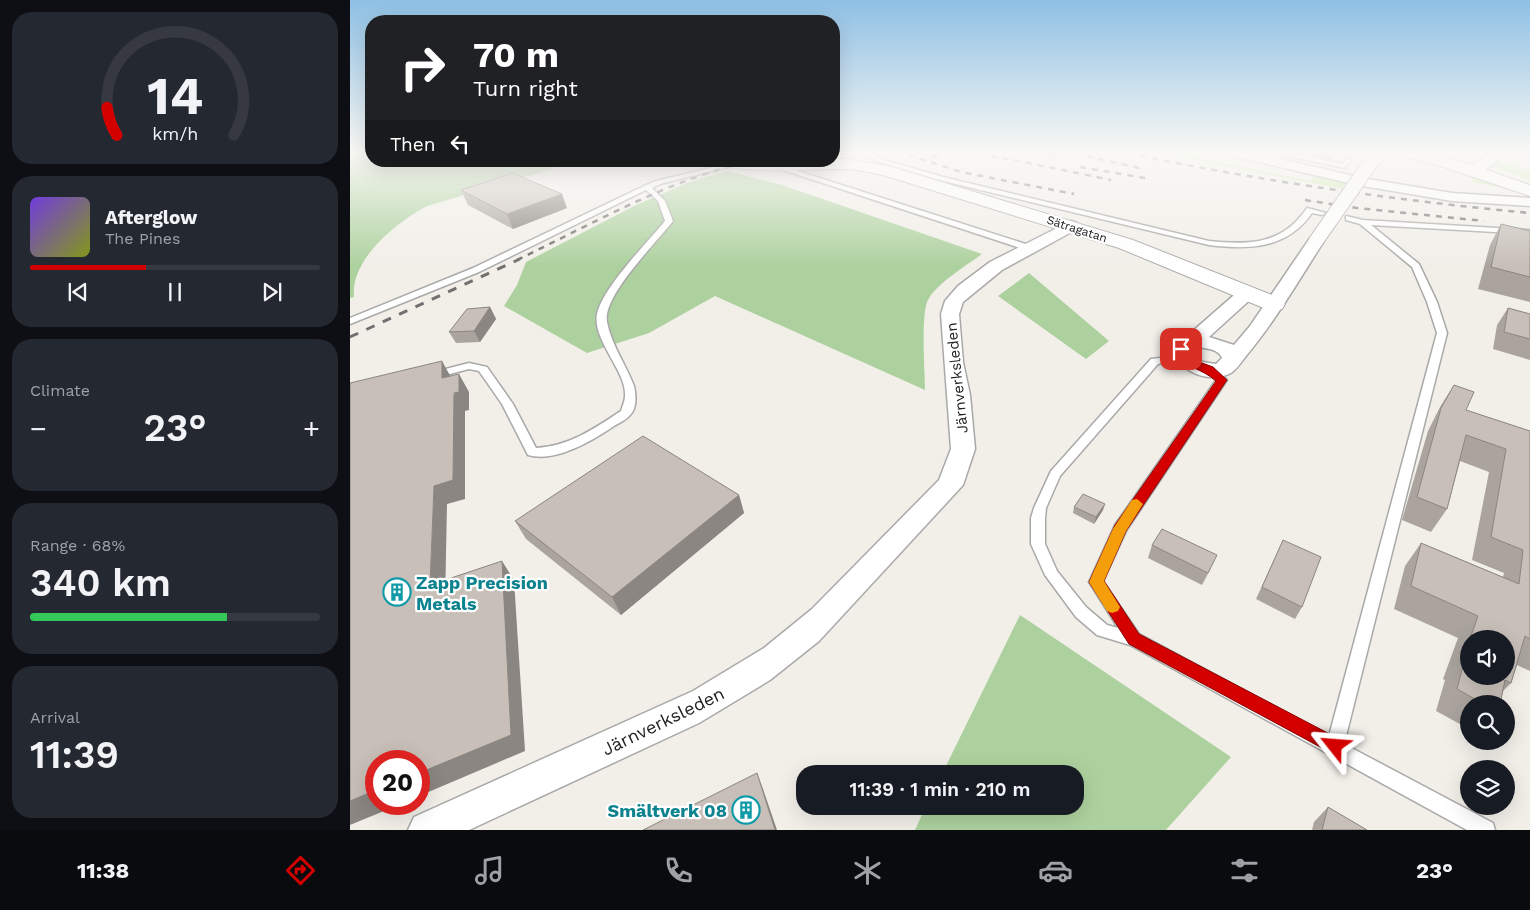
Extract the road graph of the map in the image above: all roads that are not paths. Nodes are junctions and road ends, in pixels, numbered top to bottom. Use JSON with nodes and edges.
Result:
{"nodes":[{"id":1,"x":642,"y":190,"type":"edge"},
{"id":2,"x":649,"y":190,"type":"edge"},
{"id":3,"x":851,"y":190,"type":"edge"},
{"id":4,"x":949,"y":190,"type":"edge"},
{"id":5,"x":986,"y":190,"type":"edge"},
{"id":6,"x":1352,"y":190,"type":"edge"},
{"id":7,"x":1408,"y":190,"type":"edge"},
{"id":8,"x":1530,"y":202,"type":"edge"},
{"id":9,"x":1322,"y":213,"type":"dead end"},
{"id":10,"x":1349,"y":218,"type":"dead end"},
{"id":11,"x":1363,"y":222,"type":"junction"},
{"id":12,"x":1071,"y":226,"type":"junction"},
{"id":13,"x":1530,"y":232,"type":"edge"},
{"id":14,"x":1029,"y":248,"type":"junction"},
{"id":15,"x":1247,"y":293,"type":"junction"},
{"id":16,"x":1274,"y":304,"type":"junction"},
{"id":17,"x":350,"y":321,"type":"edge"},
{"id":18,"x":1188,"y":349,"type":"junction"},
{"id":19,"x":1232,"y":361,"type":"junction"},
{"id":20,"x":1210,"y":370,"type":"junction"},
{"id":21,"x":421,"y":379,"type":"edge"},
{"id":22,"x":1134,"y":639,"type":"junction"},
{"id":23,"x":1335,"y":746,"type":"junction"},
{"id":24,"x":427,"y":830,"type":"edge"},
{"id":25,"x":1486,"y":830,"type":"edge"}],
"edges":[{"from":1,"to":17,"type":"lane"},
{"from":2,"to":21,"type":"lane"},
{"from":3,"to":14,"type":"lane"},
{"from":4,"to":12,"type":"street","name":"Sätragatan"},
{"from":5,"to":9,"type":"lane"},
{"from":6,"to":16,"type":"street","bridge":true},
{"from":7,"to":8,"type":"street"},
{"from":10,"to":11,"type":"lane"},
{"from":11,"to":13,"type":"lane"},
{"from":11,"to":23,"type":"lane"},
{"from":12,"to":14,"type":"street","name":"Järnverksleden"},
{"from":12,"to":15,"type":"street","name":"Sätragatan"},
{"from":14,"to":24,"type":"street","name":"Järnverksleden"},
{"from":15,"to":16,"type":"street","name":"Sätragatan"},
{"from":15,"to":18,"type":"street"},
{"from":16,"to":19,"type":"street"},
{"from":18,"to":19,"type":"street"},
{"from":18,"to":20,"type":"street"},
{"from":18,"to":22,"type":"lane"},
{"from":19,"to":20,"type":"street"},
{"from":20,"to":22,"type":"lane"},
{"from":22,"to":23,"type":"lane"},
{"from":23,"to":25,"type":"lane"}]}
